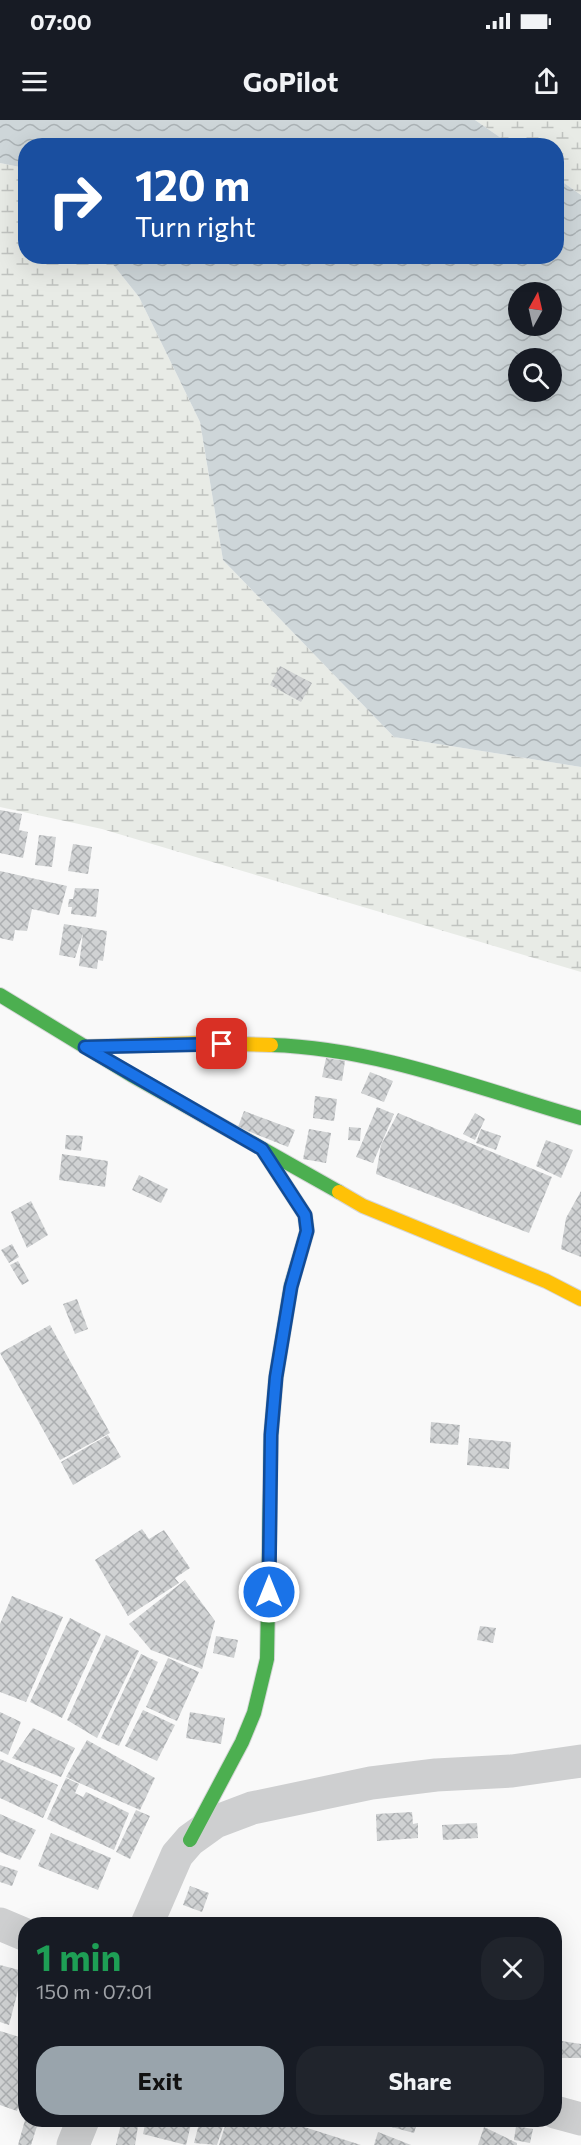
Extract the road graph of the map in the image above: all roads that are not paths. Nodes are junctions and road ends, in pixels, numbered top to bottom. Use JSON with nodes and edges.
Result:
{"nodes":[{"id":1,"x":0,"y":995,"type":"edge"},
{"id":2,"x":85,"y":1047,"type":"junction"},
{"id":3,"x":581,"y":1118,"type":"edge"},
{"id":4,"x":262,"y":1149,"type":"junction"},
{"id":5,"x":581,"y":1299,"type":"edge"},
{"id":6,"x":581,"y":1761,"type":"edge"},
{"id":7,"x":190,"y":1840,"type":"junction"},
{"id":8,"x":150,"y":1917,"type":"edge"},
{"id":9,"x":0,"y":1924,"type":"edge"},
{"id":10,"x":18,"y":1932,"type":"edge"},
{"id":11,"x":562,"y":2114,"type":"edge"},
{"id":12,"x":581,"y":2119,"type":"edge"},
{"id":13,"x":80,"y":2127,"type":"edge"},
{"id":14,"x":73,"y":2145,"type":"edge"}],
"edges":[{"from":1,"to":2,"type":"street"},
{"from":2,"to":3,"type":"street"},
{"from":2,"to":4,"type":"street"},
{"from":4,"to":5,"type":"street"},
{"from":4,"to":7,"type":"street"},
{"from":6,"to":7,"type":"street"},
{"from":7,"to":8,"type":"street"},
{"from":9,"to":10,"type":"street"},
{"from":11,"to":12,"type":"street"},
{"from":13,"to":14,"type":"street"}]}
